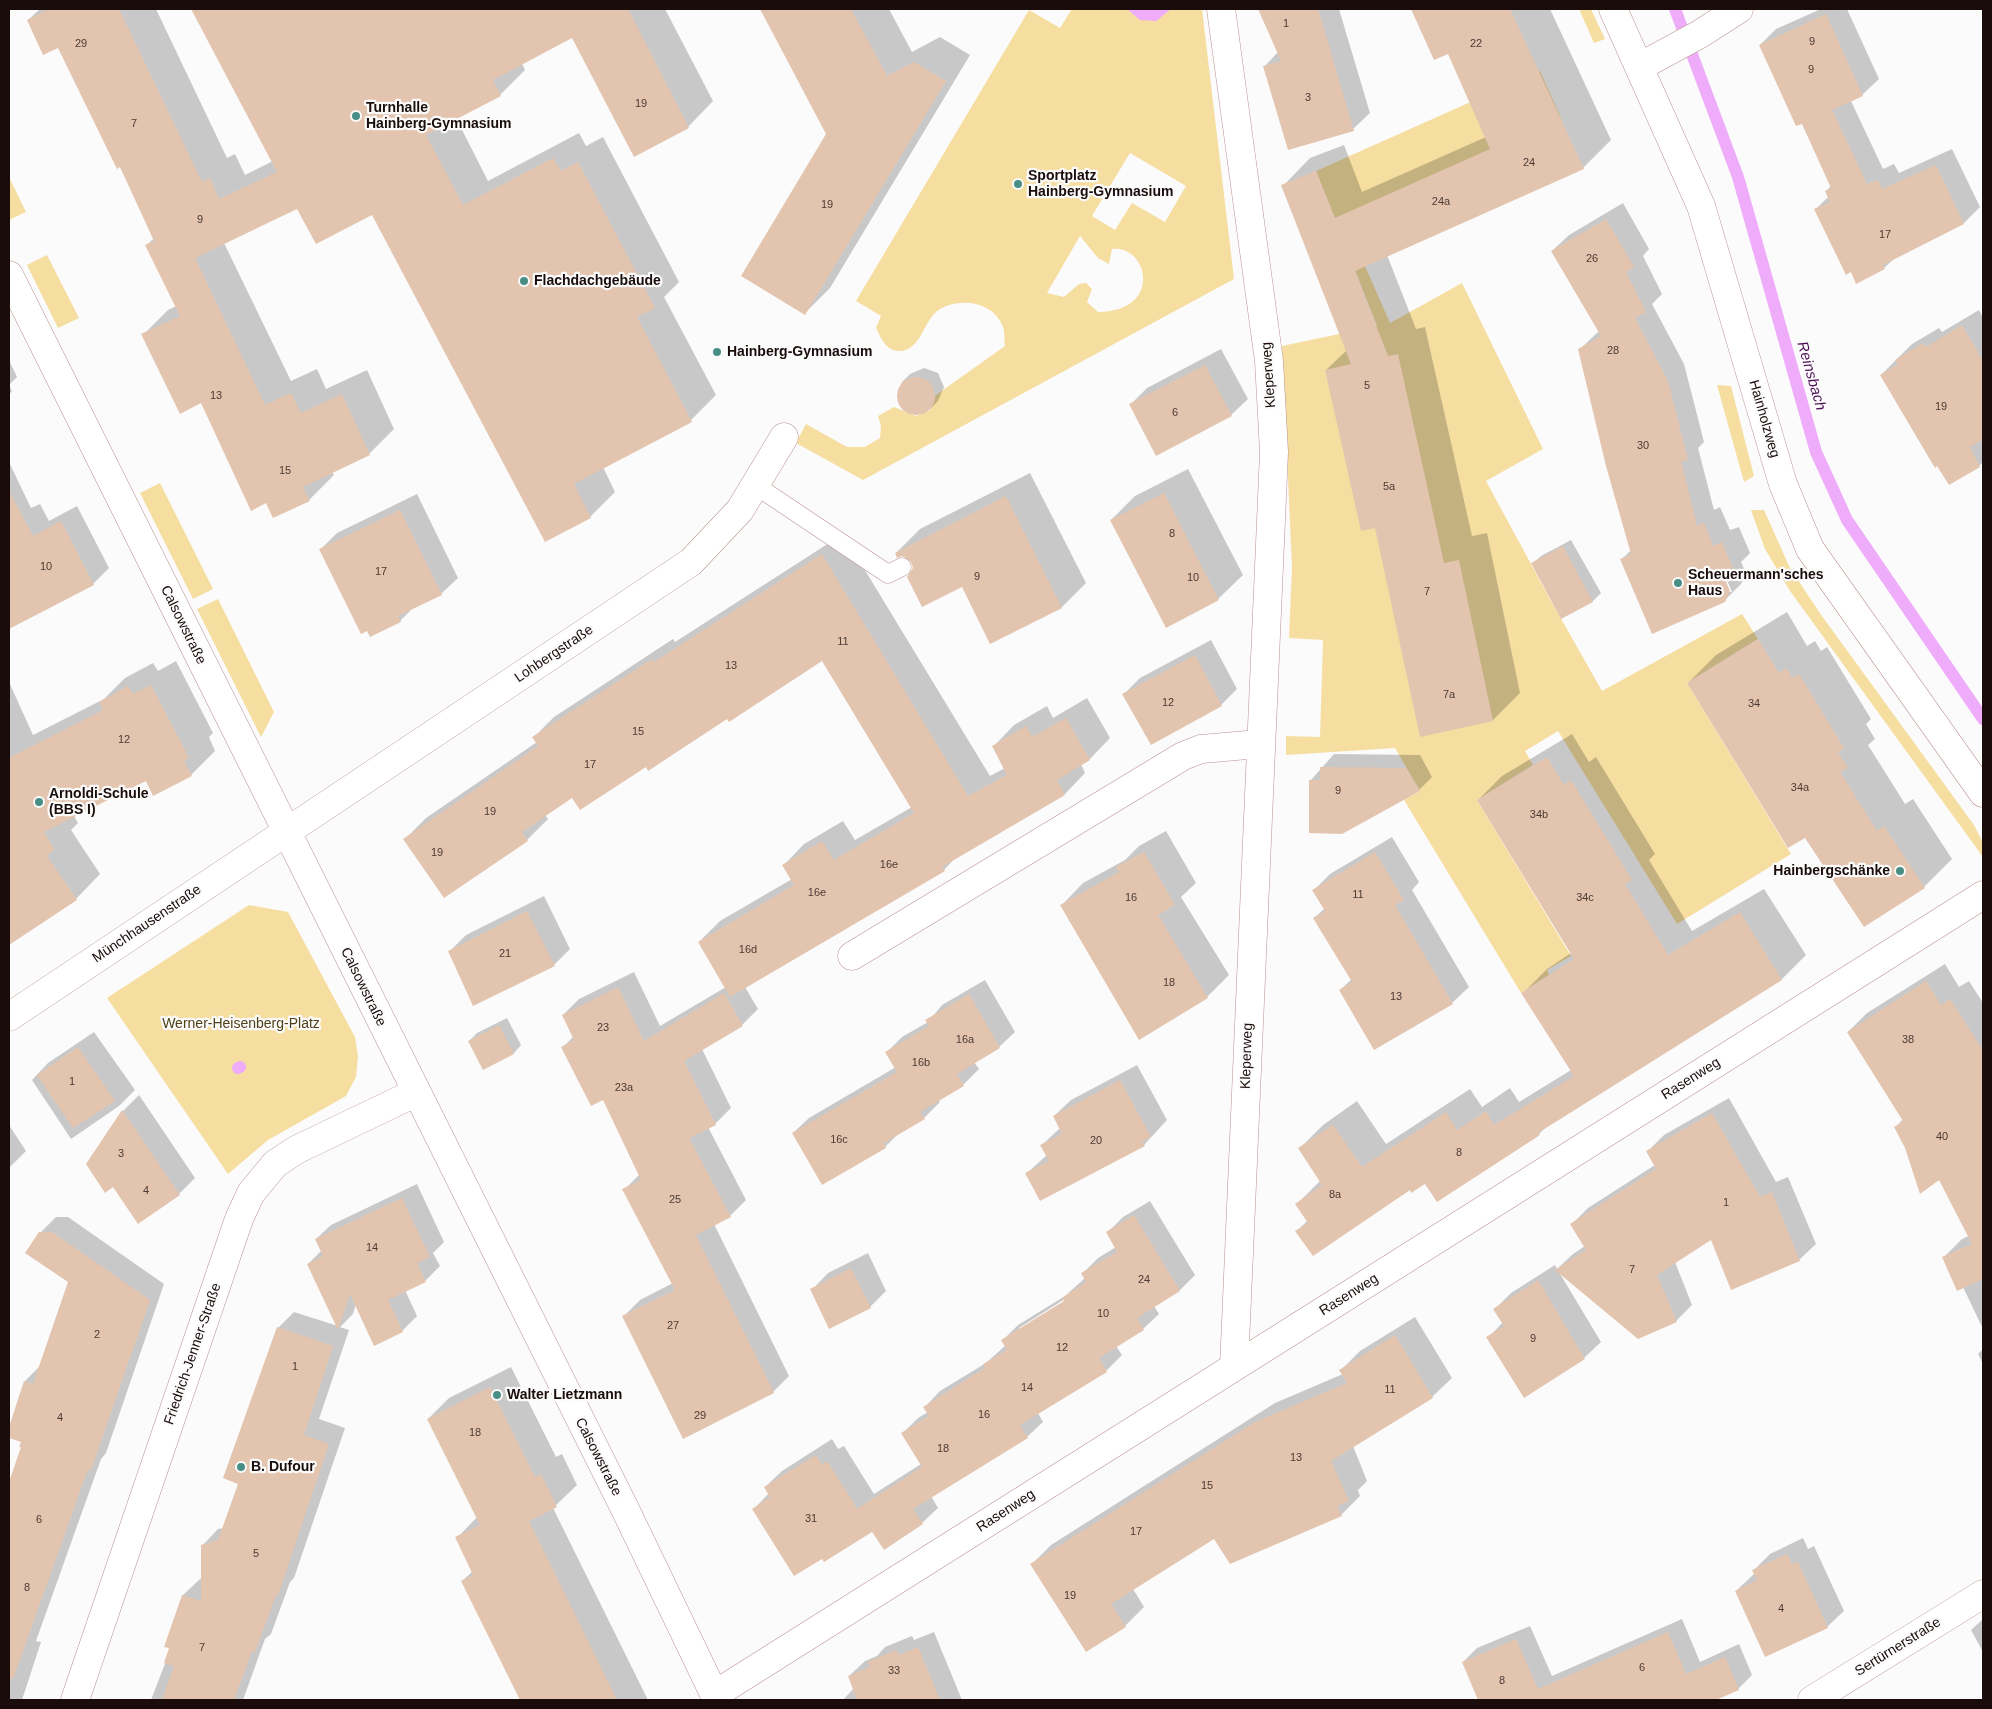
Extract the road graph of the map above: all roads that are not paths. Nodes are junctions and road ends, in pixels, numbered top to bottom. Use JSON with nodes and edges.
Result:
{"nodes":[{"id":1,"x":1221,"y":9,"type":"edge"},
{"id":2,"x":1613,"y":9,"type":"edge"},
{"id":3,"x":1739,"y":9,"type":"edge"},
{"id":4,"x":1641,"y":66,"type":"junction"},
{"id":5,"x":9,"y":275,"type":"edge"},
{"id":6,"x":784,"y":437,"type":"dead end"},
{"id":7,"x":755,"y":485,"type":"junction"},
{"id":8,"x":902,"y":567,"type":"dead end"},
{"id":9,"x":1260,"y":744,"type":"junction"},
{"id":10,"x":1983,"y":793,"type":"edge"},
{"id":11,"x":286,"y":832,"type":"junction"},
{"id":12,"x":1983,"y":895,"type":"edge"},
{"id":13,"x":852,"y":956,"type":"dead end"},
{"id":14,"x":9,"y":1017,"type":"edge"},
{"id":15,"x":415,"y":1093,"type":"junction"},
{"id":16,"x":1234,"y":1367,"type":"junction"},
{"id":17,"x":1983,"y":1594,"type":"edge"},
{"id":18,"x":716,"y":1698,"type":"edge"},
{"id":19,"x":75,"y":1700,"type":"edge"},
{"id":20,"x":1812,"y":1700,"type":"edge"}],
"edges":[{"from":1,"to":9,"type":"street","name":"Kleperweg"},
{"from":2,"to":4,"type":"street","name":"Hainholzweg"},
{"from":3,"to":4,"type":"street"},
{"from":4,"to":10,"type":"street","name":"Hainholzweg"},
{"from":5,"to":11,"type":"street","name":"Calsowstraße"},
{"from":6,"to":7,"type":"street","name":"Lohbergstraße"},
{"from":7,"to":8,"type":"lane"},
{"from":7,"to":11,"type":"street","name":"Lohbergstraße"},
{"from":9,"to":13,"type":"street"},
{"from":9,"to":16,"type":"street","name":"Kleperweg"},
{"from":11,"to":14,"type":"street","name":"Münchhausenstraße"},
{"from":11,"to":15,"type":"street","name":"Calsowstraße"},
{"from":12,"to":16,"type":"street","name":"Rasenweg"},
{"from":15,"to":18,"type":"street","name":"Calsowstraße"},
{"from":15,"to":19,"type":"street","name":"Friedrich-Jenner-Straße"},
{"from":16,"to":18,"type":"street","name":"Rasenweg"},
{"from":17,"to":20,"type":"street","name":"Sertürnerstraße"}]}
